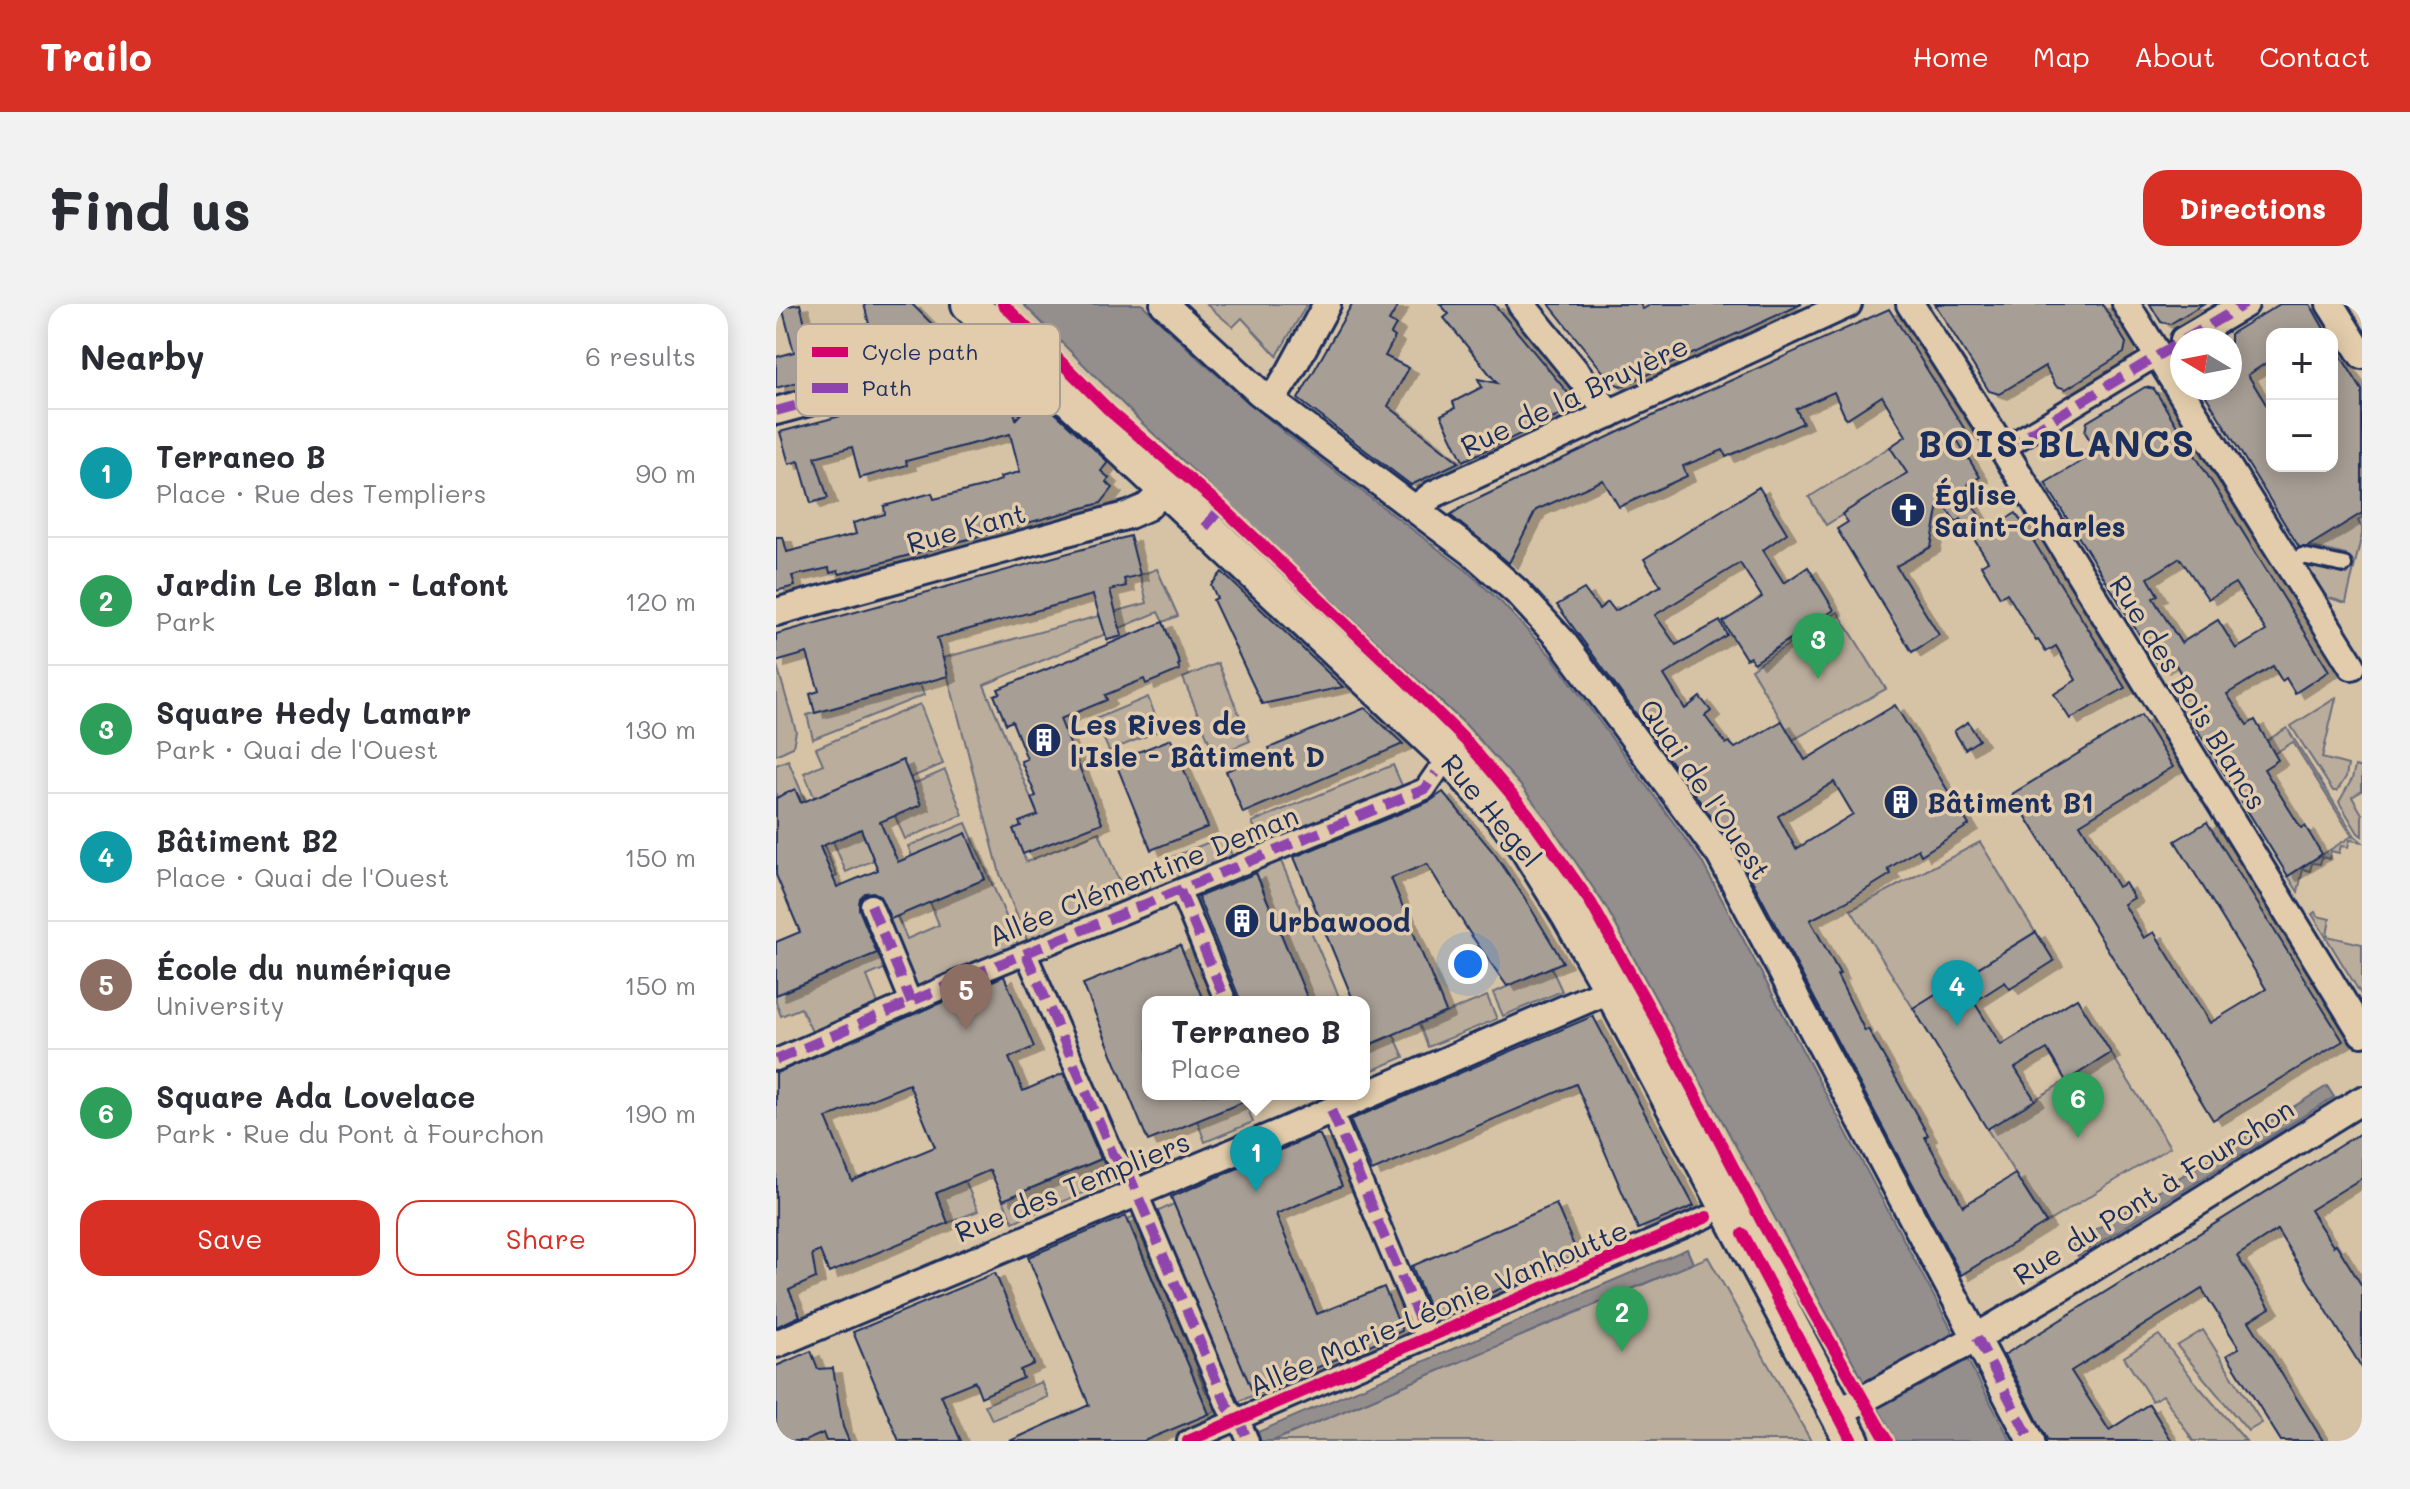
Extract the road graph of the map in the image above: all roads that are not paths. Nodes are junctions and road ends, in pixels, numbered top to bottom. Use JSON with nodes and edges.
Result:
{"nodes":[{"id":1,"x":969,"y":304,"type":"edge"},
{"id":2,"x":1164,"y":304,"type":"edge"},
{"id":3,"x":1327,"y":304,"type":"edge"},
{"id":4,"x":1521,"y":304,"type":"edge"},
{"id":5,"x":1848,"y":304,"type":"edge"},
{"id":6,"x":1910,"y":304,"type":"edge"},
{"id":7,"x":2126,"y":304,"type":"edge"},
{"id":8,"x":2245,"y":304,"type":"edge"},
{"id":9,"x":2330,"y":304,"type":"edge"},
{"id":10,"x":991,"y":324,"type":"edge"},
{"id":11,"x":2204,"y":328,"type":"edge"},
{"id":12,"x":2170,"y":348,"type":"edge"},
{"id":13,"x":2158,"y":355,"type":"junction"},
{"id":14,"x":2362,"y":355,"type":"edge"},
{"id":15,"x":1060,"y":390,"type":"edge"},
{"id":16,"x":1271,"y":401,"type":"junction"},
{"id":17,"x":796,"y":406,"type":"edge"},
{"id":18,"x":776,"y":411,"type":"edge"},
{"id":19,"x":1610,"y":414,"type":"junction"},
{"id":20,"x":2003,"y":449,"type":"junction"},
{"id":21,"x":1165,"y":490,"type":"junction"},
{"id":22,"x":1416,"y":508,"type":"junction"},
{"id":23,"x":2289,"y":565,"type":"junction"},
{"id":24,"x":2344,"y":565,"type":"dead end"},
{"id":25,"x":776,"y":612,"type":"edge"},
{"id":26,"x":2352,"y":666,"type":"dead end"},
{"id":27,"x":1436,"y":773,"type":"dead end"},
{"id":28,"x":1180,"y":891,"type":"junction"},
{"id":29,"x":871,"y":905,"type":"dead end"},
{"id":30,"x":1026,"y":954,"type":"junction"},
{"id":31,"x":1611,"y":989,"type":"junction"},
{"id":32,"x":1224,"y":996,"type":"edge"},
{"id":33,"x":911,"y":1002,"type":"junction"},
{"id":34,"x":2362,"y":1033,"type":"edge"},
{"id":35,"x":776,"y":1060,"type":"edge"},
{"id":36,"x":1370,"y":1093,"type":"edge"},
{"id":37,"x":1354,"y":1100,"type":"edge"},
{"id":38,"x":2362,"y":1100,"type":"edge"},
{"id":39,"x":1331,"y":1110,"type":"junction"},
{"id":40,"x":1137,"y":1194,"type":"junction"},
{"id":41,"x":1707,"y":1217,"type":"dead end"},
{"id":42,"x":1427,"y":1338,"type":"junction"},
{"id":43,"x":1972,"y":1340,"type":"junction"},
{"id":44,"x":776,"y":1344,"type":"edge"},
{"id":45,"x":1844,"y":1427,"type":"edge"},
{"id":46,"x":1244,"y":1433,"type":"edge"},
{"id":47,"x":1188,"y":1441,"type":"edge"},
{"id":48,"x":2031,"y":1441,"type":"edge"}],
"edges":[{"from":1,"to":10,"type":"street","name":"Rue Hegel"},
{"from":2,"to":16,"type":"street","name":"Quai de l'Ouest"},
{"from":3,"to":16,"type":"street"},
{"from":4,"to":19,"type":"street"},
{"from":5,"to":19,"type":"street","name":"Rue de la Bruyère"},
{"from":6,"to":20,"type":"street","name":"Rue des Bois Blancs"},
{"from":7,"to":13,"type":"street"},
{"from":8,"to":11,"type":"street"},
{"from":9,"to":14,"type":"street"},
{"from":12,"to":13,"type":"street"},
{"from":13,"to":20,"type":"street"},
{"from":13,"to":23,"type":"street"},
{"from":15,"to":21,"type":"street","name":"Rue Hegel"},
{"from":16,"to":22,"type":"street","name":"Quai de l'Ouest"},
{"from":17,"to":18,"type":"street"},
{"from":19,"to":22,"type":"street","name":"Rue de la Bruyère"},
{"from":20,"to":34,"type":"street","name":"Rue des Bois Blancs"},
{"from":21,"to":25,"type":"street","name":"Rue Kant"},
{"from":21,"to":31,"type":"street","name":"Rue Hegel"},
{"from":22,"to":43,"type":"street","name":"Quai de l'Ouest"},
{"from":23,"to":24,"type":"lane"},
{"from":23,"to":26,"type":"street"},
{"from":27,"to":28,"type":"street","name":"Allée Clémentine Deman"},
{"from":28,"to":30,"type":"street","name":"Allée Clémentine Deman"},
{"from":28,"to":32,"type":"street"},
{"from":29,"to":33,"type":"street"},
{"from":30,"to":33,"type":"street","name":"Allée Clémentine Deman"},
{"from":30,"to":40,"type":"street"},
{"from":31,"to":36,"type":"street","name":"Rue des Templiers"},
{"from":31,"to":45,"type":"street","name":"Rue Hegel"},
{"from":33,"to":35,"type":"street","name":"Allée Clémentine Deman"},
{"from":37,"to":39,"type":"street","name":"Rue des Templiers"},
{"from":38,"to":43,"type":"street","name":"Rue du Pont à Fourchon"},
{"from":39,"to":40,"type":"street","name":"Rue des Templiers"},
{"from":39,"to":42,"type":"street"},
{"from":40,"to":44,"type":"street","name":"Rue des Templiers"},
{"from":40,"to":46,"type":"street"},
{"from":41,"to":42,"type":"street","name":"Allée Marie-Léonie Vanhoutte"},
{"from":42,"to":46,"type":"street","name":"Allée Marie-Léonie Vanhoutte"},
{"from":43,"to":45,"type":"street","name":"Rue du Pont à Fourchon"},
{"from":43,"to":48,"type":"street","name":"Quai de l'Ouest"},
{"from":46,"to":47,"type":"street","name":"Allée Marie-Léonie Vanhoutte"}]}
